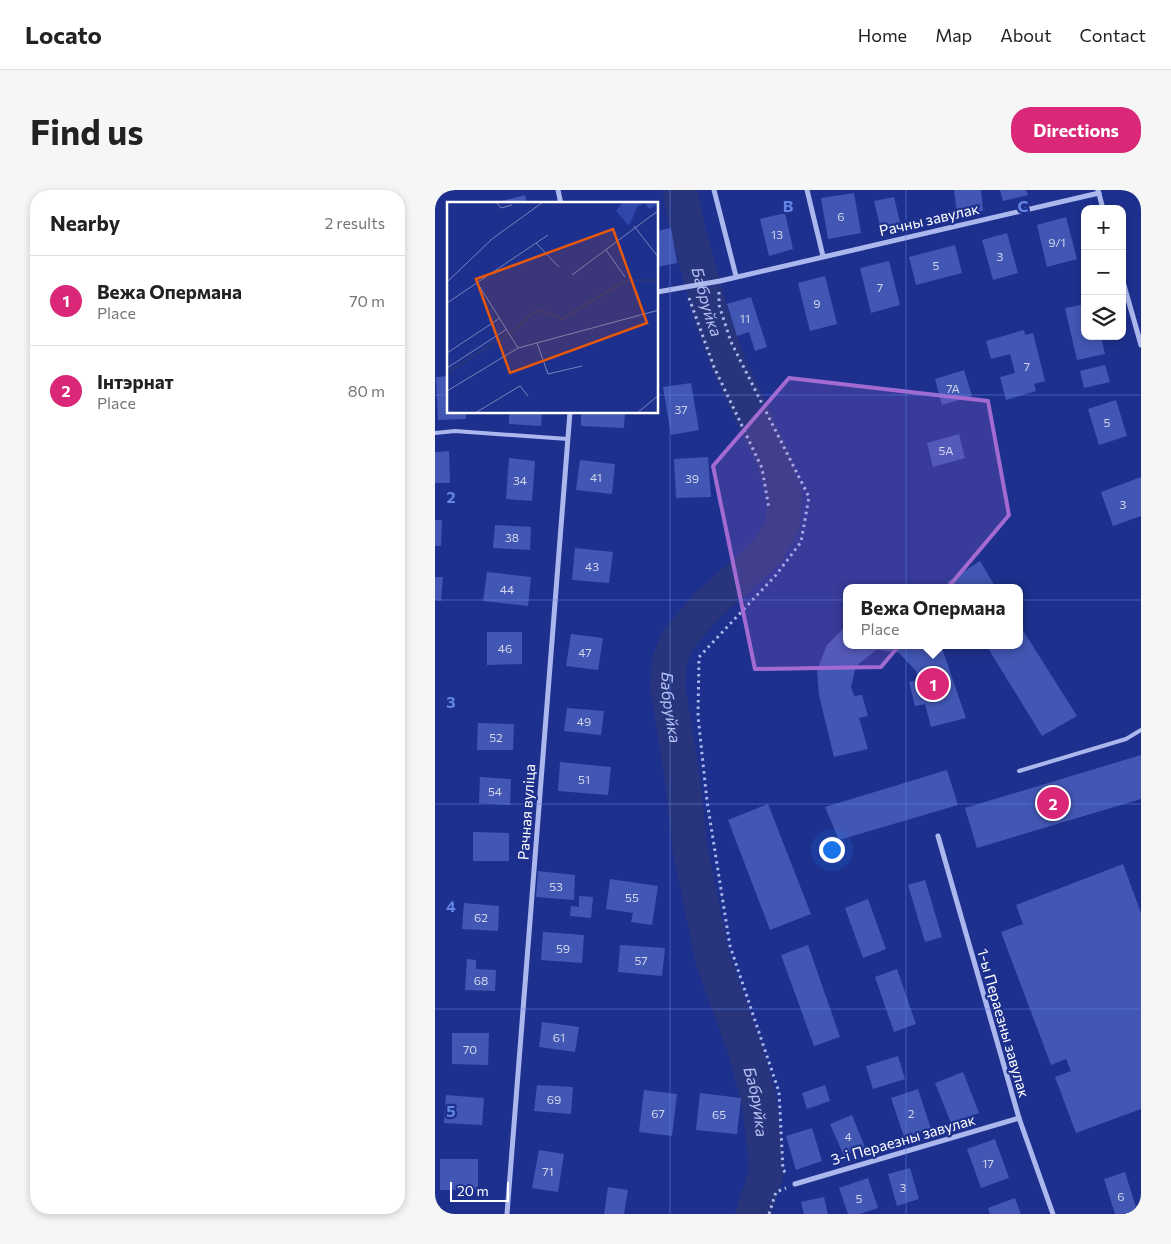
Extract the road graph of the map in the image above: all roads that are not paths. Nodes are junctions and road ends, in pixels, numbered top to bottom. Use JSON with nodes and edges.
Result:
{"nodes":[{"id":1,"x":714,"y":190,"type":"edge"},
{"id":2,"x":807,"y":190,"type":"edge"},
{"id":3,"x":1098,"y":191,"type":"edge"},
{"id":4,"x":1102,"y":205,"type":"edge"},
{"id":5,"x":823,"y":256,"type":"junction"},
{"id":6,"x":736,"y":276,"type":"junction"},
{"id":7,"x":659,"y":292,"type":"edge"},
{"id":8,"x":1126,"y":292,"type":"edge"},
{"id":9,"x":1141,"y":345,"type":"edge"},
{"id":10,"x":570,"y":414,"type":"edge"},
{"id":11,"x":435,"y":433,"type":"edge"},
{"id":12,"x":568,"y":439,"type":"junction"},
{"id":13,"x":1141,"y":730,"type":"edge"},
{"id":14,"x":1019,"y":770,"type":"dead end"},
{"id":15,"x":938,"y":836,"type":"dead end"},
{"id":16,"x":1019,"y":1118,"type":"junction"},
{"id":17,"x":795,"y":1184,"type":"road end"},
{"id":18,"x":507,"y":1214,"type":"edge"},
{"id":19,"x":1053,"y":1214,"type":"edge"}],
"edges":[{"from":1,"to":6,"type":"street"},
{"from":2,"to":5,"type":"street"},
{"from":3,"to":4,"type":"street"},
{"from":3,"to":5,"type":"street","name":"Рачны завулак"},
{"from":5,"to":6,"type":"street","name":"Рачны завулак"},
{"from":6,"to":7,"type":"street","name":"Рачны завулак"},
{"from":8,"to":9,"type":"street"},
{"from":10,"to":12,"type":"street","name":"Рачная вуліца"},
{"from":11,"to":12,"type":"lane"},
{"from":12,"to":18,"type":"street","name":"Рачная вуліца"},
{"from":13,"to":14,"type":"lane"},
{"from":15,"to":16,"type":"street","name":"1-ы Пераезны завулак"},
{"from":16,"to":17,"type":"street","name":"3-і Пераезны завулак"},
{"from":16,"to":19,"type":"street","name":"1-ы Пераезны завулак"}]}
